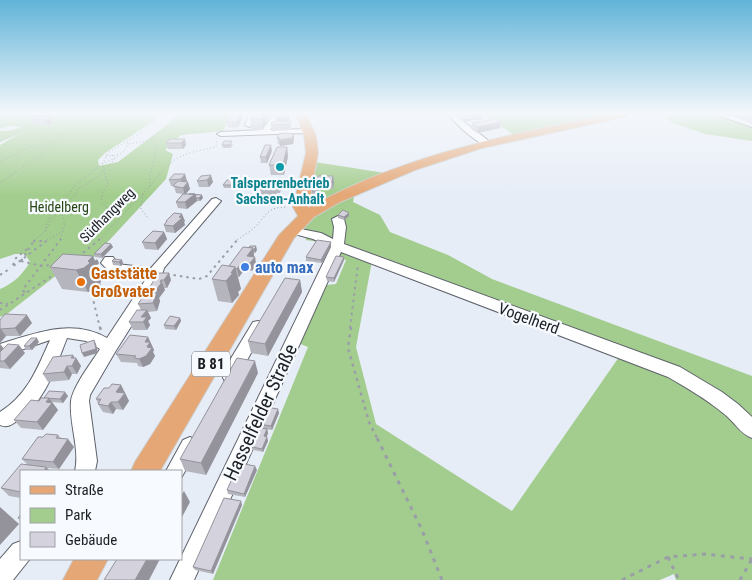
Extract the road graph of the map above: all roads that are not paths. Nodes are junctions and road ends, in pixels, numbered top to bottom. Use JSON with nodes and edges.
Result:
{"nodes":[{"id":1,"x":310,"y":141,"type":"edge"},
{"id":2,"x":483,"y":141,"type":"edge"},
{"id":3,"x":495,"y":141,"type":"edge"},
{"id":4,"x":486,"y":143,"type":"junction"},
{"id":5,"x":216,"y":201,"type":"dead end"},
{"id":6,"x":301,"y":208,"type":"junction"},
{"id":7,"x":338,"y":219,"type":"edge"},
{"id":8,"x":291,"y":230,"type":"junction"},
{"id":9,"x":338,"y":245,"type":"junction"},
{"id":10,"x":109,"y":260,"type":"road end"},
{"id":11,"x":155,"y":272,"type":"junction"},
{"id":12,"x":266,"y":312,"type":"edge"},
{"id":13,"x":61,"y":333,"type":"junction"},
{"id":14,"x":5,"y":348,"type":"edge"},
{"id":15,"x":109,"y":348,"type":"junction"},
{"id":16,"x":224,"y":387,"type":"edge"},
{"id":17,"x":5,"y":419,"type":"dead end"},
{"id":18,"x":200,"y":429,"type":"edge"},
{"id":19,"x":752,"y":430,"type":"edge"},
{"id":20,"x":85,"y":470,"type":"edge"},
{"id":21,"x":146,"y":470,"type":"edge"},
{"id":22,"x":177,"y":470,"type":"edge"},
{"id":23,"x":20,"y":553,"type":"edge"},
{"id":24,"x":91,"y":560,"type":"edge"},
{"id":25,"x":0,"y":577,"type":"edge"},
{"id":26,"x":79,"y":580,"type":"edge"},
{"id":27,"x":182,"y":580,"type":"edge"}],
"edges":[{"from":1,"to":6,"type":"main road"},
{"from":2,"to":4,"type":"street"},
{"from":3,"to":4,"type":"main road","number":"B 81"},
{"from":4,"to":6,"type":"main road","number":"B 81"},
{"from":5,"to":11,"type":"street"},
{"from":6,"to":8,"type":"main road","number":"B 81"},
{"from":7,"to":9,"type":"street"},
{"from":8,"to":9,"type":"street","name":"Vogelherd"},
{"from":8,"to":21,"type":"main road","number":"B 81"},
{"from":9,"to":19,"type":"street","name":"Vogelherd"},
{"from":9,"to":27,"type":"street","name":"Hasselfelder Straße"},
{"from":10,"to":11,"type":"street"},
{"from":11,"to":15,"type":"street"},
{"from":12,"to":16,"type":"street"},
{"from":13,"to":14,"type":"street"},
{"from":13,"to":15,"type":"street"},
{"from":13,"to":17,"type":"street"},
{"from":15,"to":20,"type":"street"},
{"from":18,"to":22,"type":"street"},
{"from":23,"to":25,"type":"street"},
{"from":24,"to":26,"type":"main road"}]}
